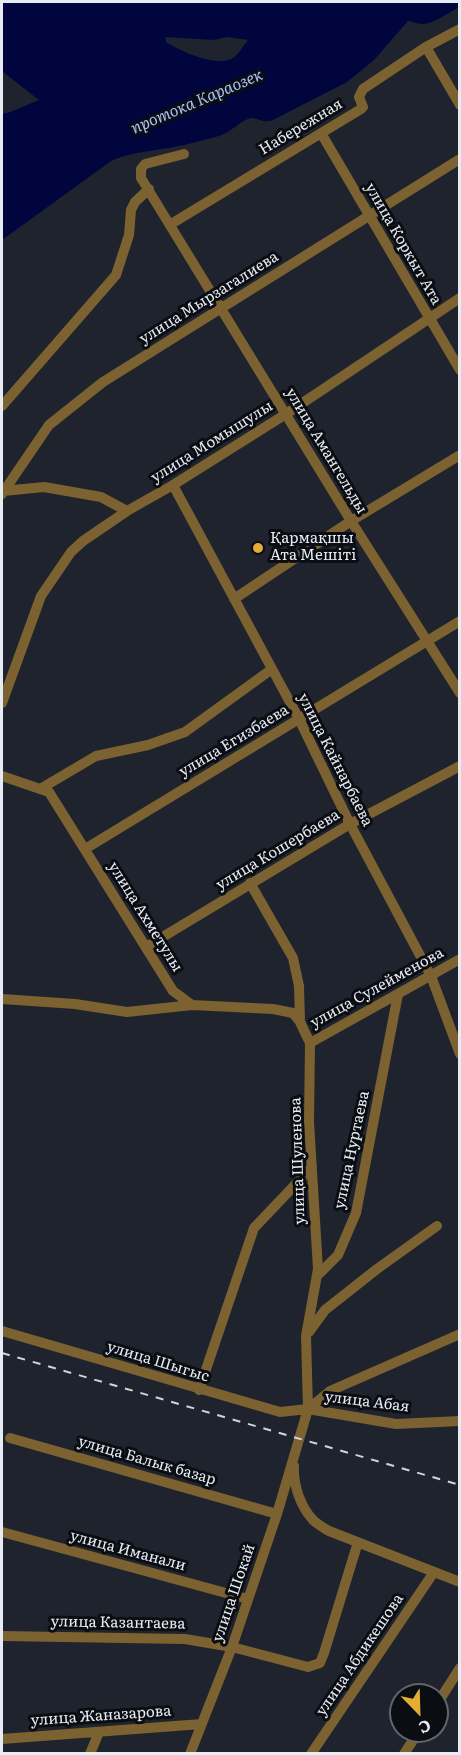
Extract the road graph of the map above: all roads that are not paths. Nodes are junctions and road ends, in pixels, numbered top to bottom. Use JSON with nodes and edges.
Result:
{"nodes":[{"id":1,"x":459,"y":29,"type":"edge"},
{"id":2,"x":426,"y":47,"type":"junction"},
{"id":3,"x":459,"y":105,"type":"edge"},
{"id":4,"x":321,"y":133,"type":"junction"},
{"id":5,"x":184,"y":154,"type":"dead end"},
{"id":6,"x":459,"y":159,"type":"edge"},
{"id":7,"x":149,"y":189,"type":"junction"},
{"id":8,"x":369,"y":215,"type":"junction"},
{"id":9,"x":171,"y":224,"type":"junction"},
{"id":10,"x":459,"y":298,"type":"edge"},
{"id":11,"x":222,"y":308,"type":"junction"},
{"id":12,"x":429,"y":317,"type":"junction"},
{"id":13,"x":459,"y":370,"type":"edge"},
{"id":14,"x":2,"y":406,"type":"edge"},
{"id":15,"x":286,"y":414,"type":"junction"},
{"id":16,"x":459,"y":455,"type":"edge"},
{"id":17,"x":173,"y":484,"type":"junction"},
{"id":18,"x":2,"y":492,"type":"edge"},
{"id":19,"x":127,"y":510,"type":"junction"},
{"id":20,"x":351,"y":521,"type":"junction"},
{"id":21,"x":234,"y":599,"type":"junction"},
{"id":22,"x":459,"y":621,"type":"edge"},
{"id":23,"x":427,"y":642,"type":"junction"},
{"id":24,"x":272,"y":669,"type":"junction"},
{"id":25,"x":459,"y":693,"type":"edge"},
{"id":26,"x":2,"y":703,"type":"edge"},
{"id":27,"x":299,"y":719,"type":"junction"},
{"id":28,"x":459,"y":766,"type":"edge"},
{"id":29,"x":2,"y":776,"type":"edge"},
{"id":30,"x":40,"y":789,"type":"junction"},
{"id":31,"x":350,"y":824,"type":"junction"},
{"id":32,"x":84,"y":849,"type":"junction"},
{"id":33,"x":250,"y":883,"type":"junction"},
{"id":34,"x":146,"y":947,"type":"junction"},
{"id":35,"x":459,"y":959,"type":"edge"},
{"id":36,"x":431,"y":976,"type":"junction"},
{"id":37,"x":398,"y":994,"type":"junction"},
{"id":38,"x":2,"y":999,"type":"edge"},
{"id":39,"x":192,"y":1005,"type":"junction"},
{"id":40,"x":300,"y":1022,"type":"junction"},
{"id":41,"x":310,"y":1043,"type":"junction"},
{"id":42,"x":459,"y":1054,"type":"edge"},
{"id":43,"x":312,"y":1167,"type":"junction"},
{"id":44,"x":437,"y":1226,"type":"dead end"},
{"id":45,"x":316,"y":1277,"type":"junction"},
{"id":46,"x":2,"y":1331,"type":"edge"},
{"id":47,"x":459,"y":1334,"type":"edge"},
{"id":48,"x":306,"y":1336,"type":"junction"},
{"id":49,"x":199,"y":1390,"type":"junction"},
{"id":50,"x":308,"y":1409,"type":"junction"},
{"id":51,"x":459,"y":1421,"type":"edge"},
{"id":52,"x":10,"y":1438,"type":"dead end"},
{"id":53,"x":294,"y":1452,"type":"junction"},
{"id":54,"x":277,"y":1514,"type":"junction"},
{"id":55,"x":2,"y":1532,"type":"edge"},
{"id":56,"x":358,"y":1542,"type":"junction"},
{"id":57,"x":434,"y":1572,"type":"junction"},
{"id":58,"x":459,"y":1582,"type":"edge"},
{"id":59,"x":248,"y":1599,"type":"junction"},
{"id":60,"x":2,"y":1636,"type":"edge"},
{"id":61,"x":232,"y":1647,"type":"junction"},
{"id":62,"x":459,"y":1668,"type":"edge"},
{"id":63,"x":449,"y":1684,"type":"edge"},
{"id":64,"x":202,"y":1724,"type":"junction"},
{"id":65,"x":99,"y":1731,"type":"junction"},
{"id":66,"x":2,"y":1739,"type":"edge"},
{"id":67,"x":90,"y":1754,"type":"edge"},
{"id":68,"x":190,"y":1754,"type":"edge"},
{"id":69,"x":312,"y":1754,"type":"edge"}],
"edges":[{"from":1,"to":2,"type":"street","name":"Набережная"},
{"from":2,"to":3,"type":"street"},
{"from":2,"to":4,"type":"street","name":"Набережная"},
{"from":4,"to":8,"type":"street","name":"улица Коркыт Ата"},
{"from":4,"to":9,"type":"street","name":"Набережная"},
{"from":5,"to":7,"type":"street"},
{"from":6,"to":8,"type":"street","name":"улица Мырзагалиева"},
{"from":7,"to":9,"type":"street","name":"улица Амангельды"},
{"from":7,"to":14,"type":"street"},
{"from":8,"to":11,"type":"street","name":"улица Мырзагалиева"},
{"from":8,"to":12,"type":"street","name":"улица Коркыт Ата"},
{"from":9,"to":11,"type":"street","name":"улица Амангельды"},
{"from":10,"to":12,"type":"street","name":"улица Момышулы"},
{"from":11,"to":15,"type":"street","name":"улица Амангельды"},
{"from":11,"to":18,"type":"street","name":"улица Мырзагалиева"},
{"from":12,"to":13,"type":"street","name":"улица Коркыт Ата"},
{"from":12,"to":15,"type":"street","name":"улица Момышулы"},
{"from":15,"to":17,"type":"street","name":"улица Момышулы"},
{"from":15,"to":20,"type":"street","name":"улица Амангельды"},
{"from":16,"to":20,"type":"street"},
{"from":17,"to":19,"type":"street","name":"улица Момышулы"},
{"from":17,"to":21,"type":"street","name":"улица Кайнарбаева"},
{"from":18,"to":19,"type":"street"},
{"from":19,"to":26,"type":"street","name":"улица Момышулы"},
{"from":20,"to":21,"type":"street"},
{"from":20,"to":23,"type":"street","name":"улица Амангельды"},
{"from":21,"to":24,"type":"street","name":"улица Кайнарбаева"},
{"from":22,"to":23,"type":"street","name":"улица Егизбаева"},
{"from":23,"to":25,"type":"street","name":"улица Амангельды"},
{"from":23,"to":27,"type":"street","name":"улица Егизбаева"},
{"from":24,"to":27,"type":"street","name":"улица Кайнарбаева"},
{"from":24,"to":30,"type":"street"},
{"from":27,"to":31,"type":"street","name":"улица Кайнарбаева"},
{"from":27,"to":32,"type":"street","name":"улица Егизбаева"},
{"from":28,"to":31,"type":"street","name":"улица Кошербаева"},
{"from":29,"to":30,"type":"street","name":"улица Ахметулы"},
{"from":30,"to":32,"type":"street","name":"улица Ахметулы"},
{"from":31,"to":33,"type":"street","name":"улица Кошербаева"},
{"from":31,"to":36,"type":"street","name":"улица Кайнарбаева"},
{"from":32,"to":34,"type":"street","name":"улица Ахметулы"},
{"from":33,"to":34,"type":"street","name":"улица Кошербаева"},
{"from":33,"to":40,"type":"street"},
{"from":34,"to":39,"type":"street","name":"улица Ахметулы"},
{"from":35,"to":36,"type":"street","name":"улица Сулейменова"},
{"from":36,"to":37,"type":"street","name":"улица Сулейменова"},
{"from":36,"to":42,"type":"street","name":"улица Кайнарбаева"},
{"from":37,"to":41,"type":"street","name":"улица Сулейменова"},
{"from":37,"to":45,"type":"street","name":"улица Нуртаева"},
{"from":38,"to":39,"type":"street"},
{"from":39,"to":40,"type":"street"},
{"from":40,"to":41,"type":"street"},
{"from":41,"to":43,"type":"street","name":"улица Шуленова"},
{"from":43,"to":45,"type":"street","name":"улица Шуленова"},
{"from":43,"to":49,"type":"street"},
{"from":44,"to":48,"type":"street"},
{"from":45,"to":48,"type":"street"},
{"from":46,"to":49,"type":"street","name":"улица Шыгыс"},
{"from":47,"to":50,"type":"street"},
{"from":48,"to":50,"type":"street"},
{"from":49,"to":50,"type":"street","name":"улица Шыгыс"},
{"from":50,"to":51,"type":"street","name":"улица Абая"},
{"from":50,"to":53,"type":"street","name":"улица Шокай"},
{"from":52,"to":54,"type":"street","name":"улица Балык базар"},
{"from":53,"to":54,"type":"street","name":"улица Шокай"},
{"from":53,"to":56,"type":"street"},
{"from":54,"to":59,"type":"street","name":"улица Шокай"},
{"from":55,"to":59,"type":"street","name":"улица Иманали"},
{"from":56,"to":57,"type":"street"},
{"from":56,"to":61,"type":"street","name":"улица Казантаева"},
{"from":57,"to":58,"type":"street"},
{"from":57,"to":69,"type":"street","name":"улица Абдикешова"},
{"from":59,"to":61,"type":"street","name":"улица Шокай"},
{"from":60,"to":61,"type":"street","name":"улица Казантаева"},
{"from":61,"to":64,"type":"street","name":"улица Шокай"},
{"from":62,"to":63,"type":"street"},
{"from":64,"to":65,"type":"street","name":"улица Жаназарова"},
{"from":64,"to":68,"type":"street","name":"улица Шокай"},
{"from":65,"to":66,"type":"street","name":"улица Жаназарова"},
{"from":65,"to":67,"type":"street"}]}
